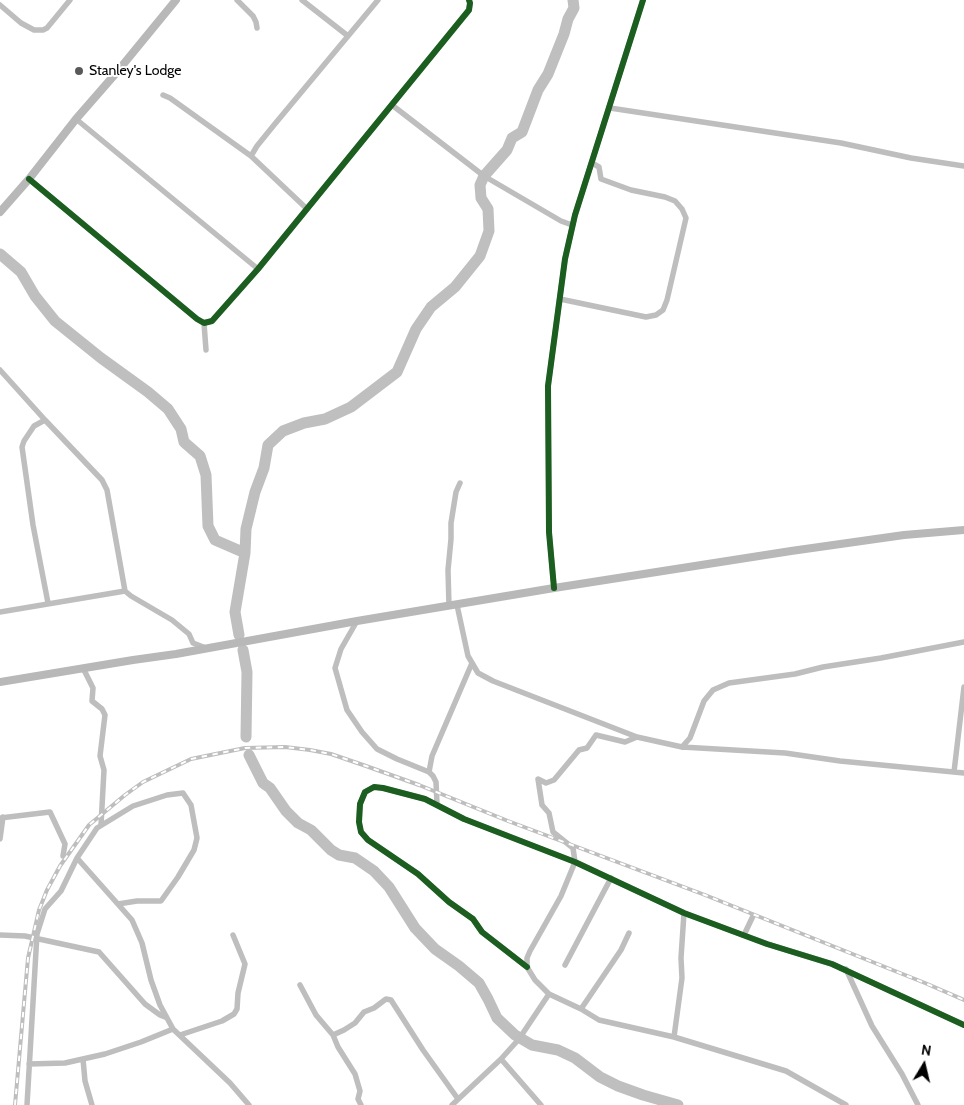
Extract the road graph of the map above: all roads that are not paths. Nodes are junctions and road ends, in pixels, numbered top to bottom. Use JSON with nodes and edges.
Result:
{"nodes":[{"id":1,"x":70,"y":0,"type":"edge"},
{"id":2,"x":176,"y":0,"type":"edge"},
{"id":3,"x":237,"y":0,"type":"edge"},
{"id":4,"x":302,"y":0,"type":"edge"},
{"id":5,"x":378,"y":0,"type":"edge"},
{"id":6,"x":469,"y":0,"type":"edge"},
{"id":7,"x":643,"y":0,"type":"edge"},
{"id":8,"x":0,"y":5,"type":"edge"},
{"id":9,"x":257,"y":28,"type":"dead end"},
{"id":10,"x":348,"y":36,"type":"junction"},
{"id":11,"x":163,"y":95,"type":"dead end"},
{"id":12,"x":392,"y":105,"type":"junction"},
{"id":13,"x":610,"y":108,"type":"junction"},
{"id":14,"x":76,"y":118,"type":"junction"},
{"id":15,"x":251,"y":156,"type":"junction"},
{"id":16,"x":592,"y":163,"type":"junction"},
{"id":17,"x":964,"y":166,"type":"edge"},
{"id":18,"x":29,"y":179,"type":"junction"},
{"id":19,"x":306,"y":208,"type":"junction"},
{"id":20,"x":0,"y":212,"type":"edge"},
{"id":21,"x":572,"y":225,"type":"junction"},
{"id":22,"x":258,"y":269,"type":"junction"},
{"id":23,"x":560,"y":299,"type":"junction"},
{"id":24,"x":204,"y":322,"type":"junction"},
{"id":25,"x":206,"y":350,"type":"dead end"},
{"id":26,"x":0,"y":370,"type":"edge"},
{"id":27,"x":45,"y":420,"type":"junction"},
{"id":28,"x":460,"y":483,"type":"dead end"},
{"id":29,"x":964,"y":530,"type":"edge"},
{"id":30,"x":554,"y":588,"type":"junction"},
{"id":31,"x":125,"y":591,"type":"junction"},
{"id":32,"x":48,"y":603,"type":"junction"},
{"id":33,"x":457,"y":605,"type":"junction"},
{"id":34,"x":449,"y":606,"type":"junction"},
{"id":35,"x":0,"y":612,"type":"edge"},
{"id":36,"x":357,"y":621,"type":"junction"},
{"id":37,"x":964,"y":642,"type":"edge"},
{"id":38,"x":208,"y":649,"type":"junction"},
{"id":39,"x":472,"y":663,"type":"junction"},
{"id":40,"x":83,"y":668,"type":"junction"},
{"id":41,"x":0,"y":682,"type":"edge"},
{"id":42,"x":964,"y":687,"type":"edge"},
{"id":43,"x":637,"y":737,"type":"junction"},
{"id":44,"x":682,"y":746,"type":"junction"},
{"id":45,"x":429,"y":772,"type":"junction"},
{"id":46,"x":954,"y":772,"type":"junction"},
{"id":47,"x":964,"y":772,"type":"edge"},
{"id":48,"x":437,"y":804,"type":"junction"},
{"id":49,"x":2,"y":818,"type":"edge"},
{"id":50,"x":101,"y":825,"type":"junction"},
{"id":51,"x":0,"y":839,"type":"edge"},
{"id":52,"x":63,"y":856,"type":"dead end"},
{"id":53,"x":77,"y":858,"type":"junction"},
{"id":54,"x":576,"y":862,"type":"junction"},
{"id":55,"x":611,"y":878,"type":"junction"},
{"id":56,"x":118,"y":904,"type":"junction"},
{"id":57,"x":684,"y":913,"type":"junction"},
{"id":58,"x":752,"y":916,"type":"dead end"},
{"id":59,"x":629,"y":933,"type":"dead end"},
{"id":60,"x":0,"y":935,"type":"edge"},
{"id":61,"x":744,"y":935,"type":"junction"},
{"id":62,"x":233,"y":936,"type":"dead end"},
{"id":63,"x":37,"y":940,"type":"junction"},
{"id":64,"x":565,"y":965,"type":"dead end"},
{"id":65,"x":527,"y":967,"type":"junction"},
{"id":66,"x":846,"y":969,"type":"junction"},
{"id":67,"x":300,"y":985,"type":"dead end"},
{"id":68,"x":549,"y":994,"type":"junction"},
{"id":69,"x":581,"y":1009,"type":"junction"},
{"id":70,"x":165,"y":1017,"type":"junction"},
{"id":71,"x":964,"y":1025,"type":"edge"},
{"id":72,"x":173,"y":1028,"type":"junction"},
{"id":73,"x":333,"y":1034,"type":"junction"},
{"id":74,"x":180,"y":1035,"type":"junction"},
{"id":75,"x":674,"y":1037,"type":"junction"},
{"id":76,"x":501,"y":1059,"type":"junction"},
{"id":77,"x":83,"y":1060,"type":"junction"},
{"id":78,"x":29,"y":1064,"type":"junction"},
{"id":79,"x":458,"y":1099,"type":"junction"},
{"id":80,"x":27,"y":1105,"type":"edge"},
{"id":81,"x":92,"y":1105,"type":"edge"},
{"id":82,"x":249,"y":1105,"type":"edge"},
{"id":83,"x":361,"y":1105,"type":"edge"},
{"id":84,"x":452,"y":1105,"type":"edge"},
{"id":85,"x":541,"y":1105,"type":"edge"},
{"id":86,"x":846,"y":1105,"type":"edge"},
{"id":87,"x":918,"y":1105,"type":"edge"}],
"edges":[{"from":1,"to":8,"type":"street"},
{"from":2,"to":14,"type":"main road"},
{"from":3,"to":9,"type":"street"},
{"from":4,"to":10,"type":"street"},
{"from":5,"to":10,"type":"street"},
{"from":6,"to":12,"type":"street"},
{"from":7,"to":13,"type":"street"},
{"from":10,"to":15,"type":"street"},
{"from":11,"to":15,"type":"street"},
{"from":12,"to":19,"type":"street"},
{"from":12,"to":21,"type":"street"},
{"from":13,"to":16,"type":"street"},
{"from":13,"to":17,"type":"street"},
{"from":14,"to":18,"type":"main road"},
{"from":14,"to":22,"type":"street"},
{"from":15,"to":19,"type":"street"},
{"from":16,"to":21,"type":"street"},
{"from":16,"to":23,"type":"street"},
{"from":18,"to":20,"type":"main road"},
{"from":18,"to":24,"type":"street"},
{"from":19,"to":22,"type":"street"},
{"from":21,"to":23,"type":"street"},
{"from":22,"to":24,"type":"street"},
{"from":23,"to":30,"type":"street"},
{"from":24,"to":25,"type":"street"},
{"from":26,"to":27,"type":"street"},
{"from":27,"to":31,"type":"street"},
{"from":27,"to":32,"type":"street"},
{"from":28,"to":34,"type":"street"},
{"from":29,"to":30,"type":"main road"},
{"from":30,"to":33,"type":"main road"},
{"from":31,"to":32,"type":"street"},
{"from":31,"to":38,"type":"street"},
{"from":32,"to":35,"type":"street"},
{"from":33,"to":34,"type":"main road"},
{"from":33,"to":39,"type":"street"},
{"from":34,"to":36,"type":"main road"},
{"from":36,"to":38,"type":"main road"},
{"from":36,"to":45,"type":"street"},
{"from":37,"to":44,"type":"street"},
{"from":38,"to":40,"type":"main road"},
{"from":39,"to":43,"type":"street"},
{"from":39,"to":45,"type":"street"},
{"from":40,"to":41,"type":"main road"},
{"from":40,"to":50,"type":"street"},
{"from":42,"to":46,"type":"street"},
{"from":43,"to":44,"type":"street"},
{"from":43,"to":54,"type":"street"},
{"from":44,"to":46,"type":"street"},
{"from":45,"to":48,"type":"street"},
{"from":46,"to":47,"type":"street"},
{"from":48,"to":54,"type":"street"},
{"from":48,"to":65,"type":"street"},
{"from":49,"to":51,"type":"street"},
{"from":49,"to":52,"type":"street"},
{"from":50,"to":53,"type":"street"},
{"from":50,"to":56,"type":"street"},
{"from":53,"to":56,"type":"street"},
{"from":53,"to":63,"type":"street"},
{"from":54,"to":55,"type":"street"},
{"from":54,"to":65,"type":"street"},
{"from":55,"to":57,"type":"street"},
{"from":55,"to":64,"type":"street"},
{"from":56,"to":70,"type":"street"},
{"from":57,"to":61,"type":"street"},
{"from":57,"to":75,"type":"street"},
{"from":58,"to":61,"type":"street"},
{"from":59,"to":69,"type":"street"},
{"from":60,"to":63,"type":"street"},
{"from":61,"to":66,"type":"street"},
{"from":62,"to":74,"type":"street"},
{"from":63,"to":70,"type":"street"},
{"from":63,"to":78,"type":"street"},
{"from":65,"to":68,"type":"street"},
{"from":66,"to":71,"type":"street"},
{"from":66,"to":87,"type":"street"},
{"from":67,"to":73,"type":"street"},
{"from":68,"to":69,"type":"street"},
{"from":68,"to":76,"type":"street"},
{"from":69,"to":75,"type":"street"},
{"from":70,"to":72,"type":"street"},
{"from":72,"to":74,"type":"street"},
{"from":72,"to":77,"type":"street"},
{"from":73,"to":79,"type":"street"},
{"from":73,"to":83,"type":"street"},
{"from":74,"to":82,"type":"street"},
{"from":75,"to":86,"type":"street"},
{"from":76,"to":79,"type":"street"},
{"from":76,"to":85,"type":"street"},
{"from":77,"to":78,"type":"street"},
{"from":77,"to":81,"type":"street"},
{"from":78,"to":80,"type":"street"},
{"from":79,"to":84,"type":"street"}]}
